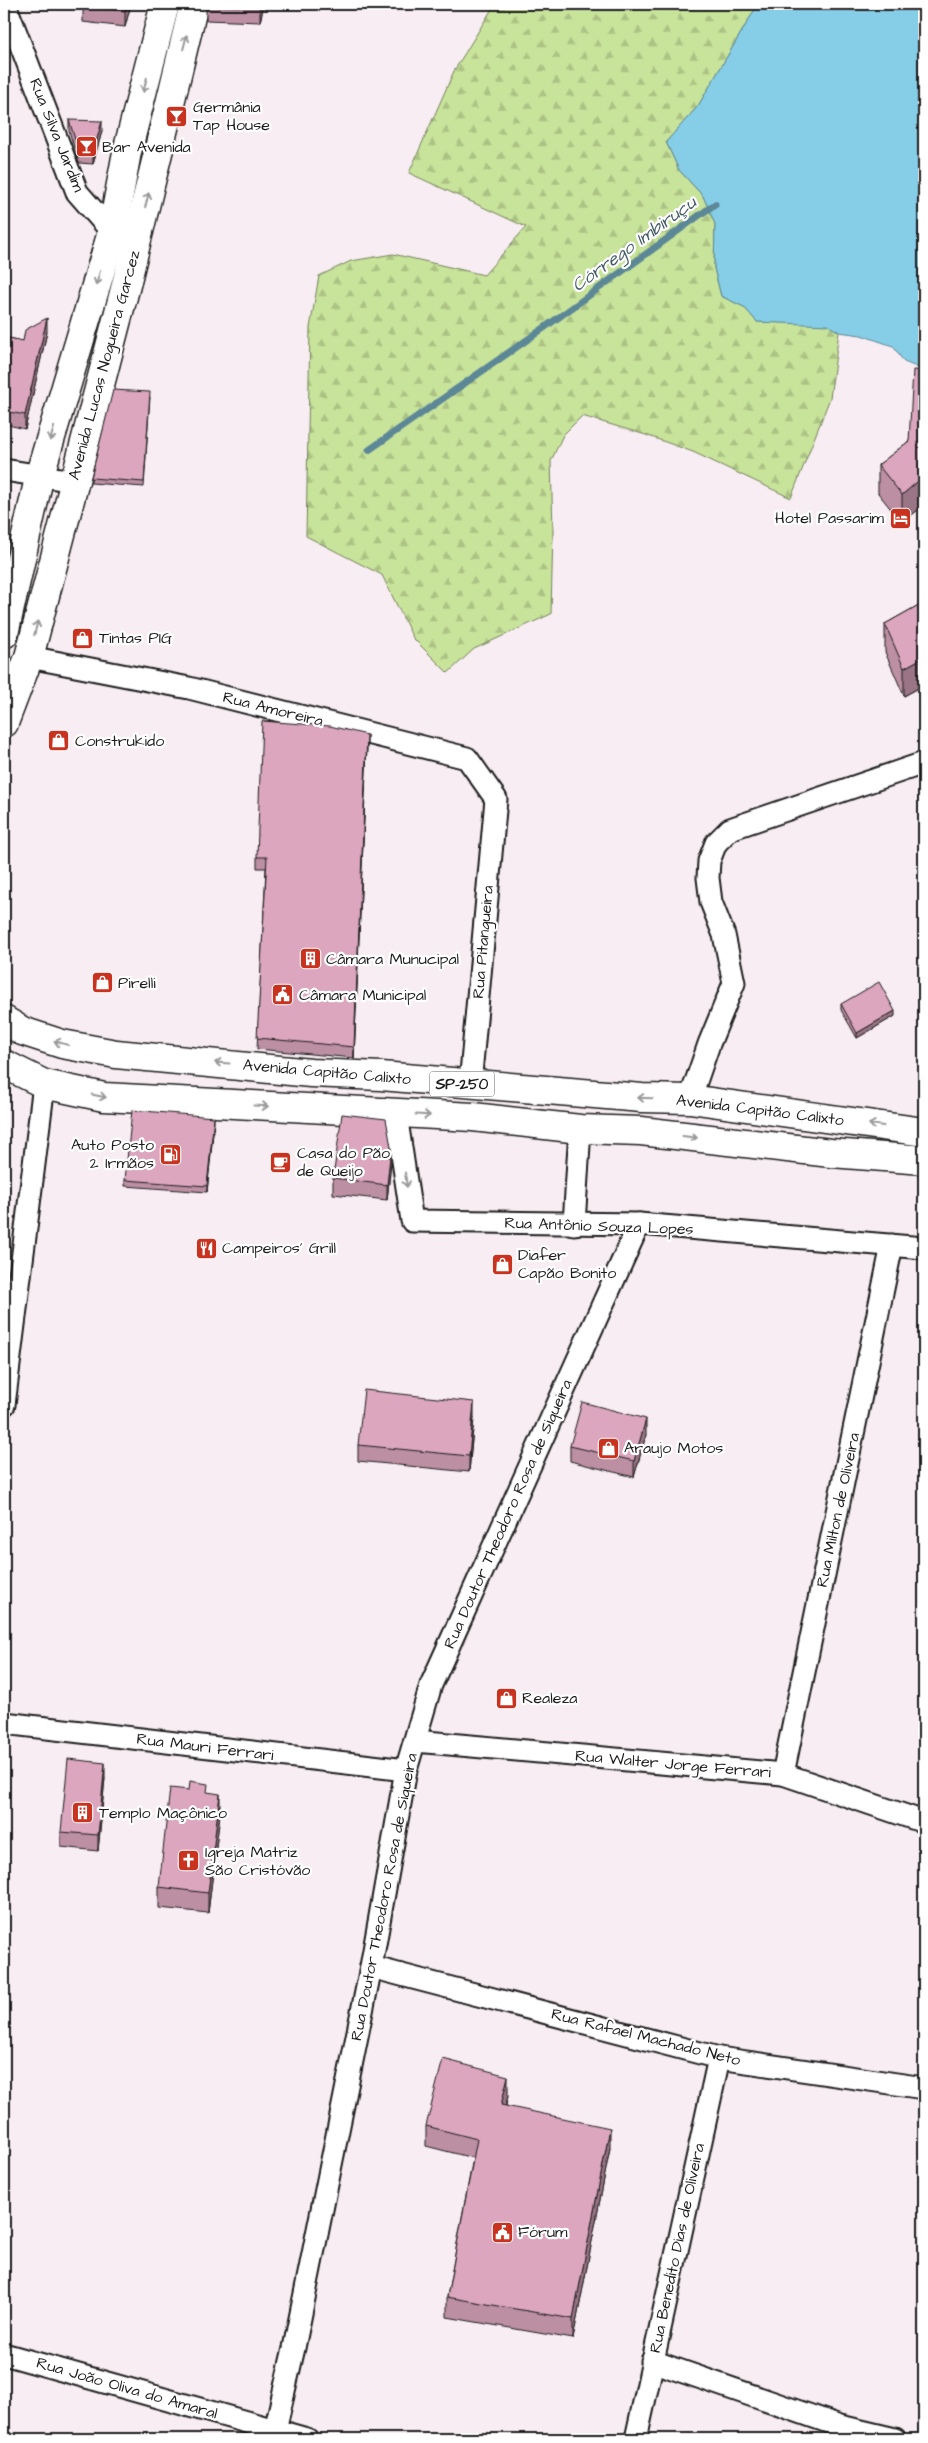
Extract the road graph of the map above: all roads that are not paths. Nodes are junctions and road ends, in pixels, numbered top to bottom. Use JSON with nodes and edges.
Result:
{"nodes":[{"id":1,"x":5,"y":4,"type":"edge"},
{"id":2,"x":165,"y":4,"type":"edge"},
{"id":3,"x":194,"y":4,"type":"edge"},
{"id":4,"x":112,"y":232,"type":"junction"},
{"id":5,"x":135,"y":247,"type":"junction"},
{"id":6,"x":4,"y":470,"type":"edge"},
{"id":7,"x":40,"y":474,"type":"junction"},
{"id":8,"x":74,"y":481,"type":"junction"},
{"id":9,"x":4,"y":634,"type":"edge"},
{"id":10,"x":28,"y":656,"type":"junction"},
{"id":11,"x":4,"y":724,"type":"edge"},
{"id":12,"x":924,"y":763,"type":"edge"},
{"id":13,"x":496,"y":800,"type":"joint"},
{"id":14,"x":4,"y":1020,"type":"edge"},
{"id":15,"x":4,"y":1064,"type":"edge"},
{"id":16,"x":44,"y":1084,"type":"junction"},
{"id":17,"x":470,"y":1085,"type":"junction"},
{"id":18,"x":690,"y":1099,"type":"junction"},
{"id":19,"x":396,"y":1114,"type":"junction"},
{"id":20,"x":580,"y":1129,"type":"junction"},
{"id":21,"x":924,"y":1132,"type":"edge"},
{"id":22,"x":924,"y":1160,"type":"edge"},
{"id":23,"x":574,"y":1224,"type":"junction"},
{"id":24,"x":639,"y":1224,"type":"junction"},
{"id":25,"x":892,"y":1245,"type":"junction"},
{"id":26,"x":924,"y":1248,"type":"edge"},
{"id":27,"x":4,"y":1406,"type":"edge"},
{"id":28,"x":4,"y":1723,"type":"edge"},
{"id":29,"x":415,"y":1741,"type":"junction"},
{"id":30,"x":406,"y":1770,"type":"junction"},
{"id":31,"x":783,"y":1774,"type":"junction"},
{"id":32,"x":924,"y":1822,"type":"edge"},
{"id":33,"x":371,"y":1967,"type":"junction"},
{"id":34,"x":719,"y":2058,"type":"junction"},
{"id":35,"x":924,"y":2088,"type":"edge"},
{"id":36,"x":4,"y":2354,"type":"edge"},
{"id":37,"x":652,"y":2361,"type":"junction"},
{"id":38,"x":275,"y":2430,"type":"junction"},
{"id":39,"x":307,"y":2439,"type":"edge"},
{"id":40,"x":636,"y":2439,"type":"edge"},
{"id":41,"x":895,"y":2439,"type":"edge"}],
"edges":[{"from":1,"to":4,"type":"street","name":"Rua Silva Jardim"},
{"from":2,"to":4,"type":"main road","name":"Avenida Lucas Nogueira Garcez","one_way":true},
{"from":5,"to":3,"type":"main road","name":"Avenida Lucas Nogueira Garcez","one_way":true},
{"from":4,"to":5,"type":"street","name":"Rua Silva Jardim"},
{"from":4,"to":7,"type":"main road","name":"Avenida Lucas Nogueira Garcez","one_way":true},
{"from":5,"to":8,"type":"main road","name":"Avenida Lucas Nogueira Garcez"},
{"from":6,"to":7,"type":"street"},
{"from":7,"to":8,"type":"street"},
{"from":7,"to":9,"type":"main road","name":"Avenida Lucas Nogueira Garcez"},
{"from":10,"to":8,"type":"main road","name":"Avenida Lucas Nogueira Garcez","one_way":true},
{"from":10,"to":11,"type":"main road","name":"Avenida Lucas Nogueira Garcez"},
{"from":10,"to":13,"type":"street","name":"Rua Amoreira"},
{"from":12,"to":18,"type":"street"},
{"from":13,"to":17,"type":"street","name":"Rua Pitangueira"},
{"from":17,"to":14,"type":"main road","name":"Avenida Capitão Calixto","number":"SP-250","one_way":true},
{"from":15,"to":16,"type":"main road","name":"Avenida Capitão Calixto","number":"SP-250"},
{"from":16,"to":19,"type":"main road","name":"Avenida Capitão Calixto","number":"SP-250","one_way":true},
{"from":16,"to":27,"type":"street"},
{"from":18,"to":17,"type":"main road","name":"Avenida Capitão Calixto","number":"SP-250","one_way":true},
{"from":21,"to":18,"type":"main road","name":"Avenida Capitão Calixto","number":"SP-250","one_way":true},
{"from":19,"to":20,"type":"main road","name":"Avenida Capitão Calixto","number":"SP-250","one_way":true},
{"from":19,"to":23,"type":"street","name":"Rua Antônio Souza Lopes","one_way":true},
{"from":20,"to":22,"type":"main road","name":"Avenida Capitão Calixto","number":"SP-250","one_way":true},
{"from":20,"to":23,"type":"street"},
{"from":23,"to":24,"type":"street","name":"Rua Antônio Souza Lopes"},
{"from":24,"to":25,"type":"street","name":"Rua Antônio Souza Lopes"},
{"from":24,"to":29,"type":"street","name":"Rua Doutor Theodoro Rosa de Siqueira"},
{"from":25,"to":26,"type":"street","name":"Rua Antônio Souza Lopes"},
{"from":25,"to":31,"type":"street","name":"Rua Milton de Oliveira"},
{"from":28,"to":30,"type":"street","name":"Rua Mauri Ferrari"},
{"from":29,"to":30,"type":"street","name":"Rua Doutor Theodoro Rosa de Siqueira"},
{"from":29,"to":31,"type":"street","name":"Rua Walter Jorge Ferrari"},
{"from":30,"to":33,"type":"street","name":"Rua Doutor Theodoro Rosa de Siqueira"},
{"from":31,"to":32,"type":"street","name":"Rua Walter Jorge Ferrari"},
{"from":33,"to":34,"type":"street","name":"Rua Rafael Machado Neto"},
{"from":33,"to":38,"type":"street","name":"Rua Doutor Theodoro Rosa de Siqueira"},
{"from":34,"to":35,"type":"street","name":"Rua Rafael Machado Neto"},
{"from":34,"to":37,"type":"street","name":"Rua Benedito Dias de Oliveira"},
{"from":36,"to":38,"type":"street","name":"Rua João Oliva do Amaral"},
{"from":37,"to":40,"type":"street","name":"Rua Benedito Dias de Oliveira"},
{"from":37,"to":41,"type":"street"},
{"from":38,"to":39,"type":"street","name":"Rua João Oliva do Amaral"}]}
